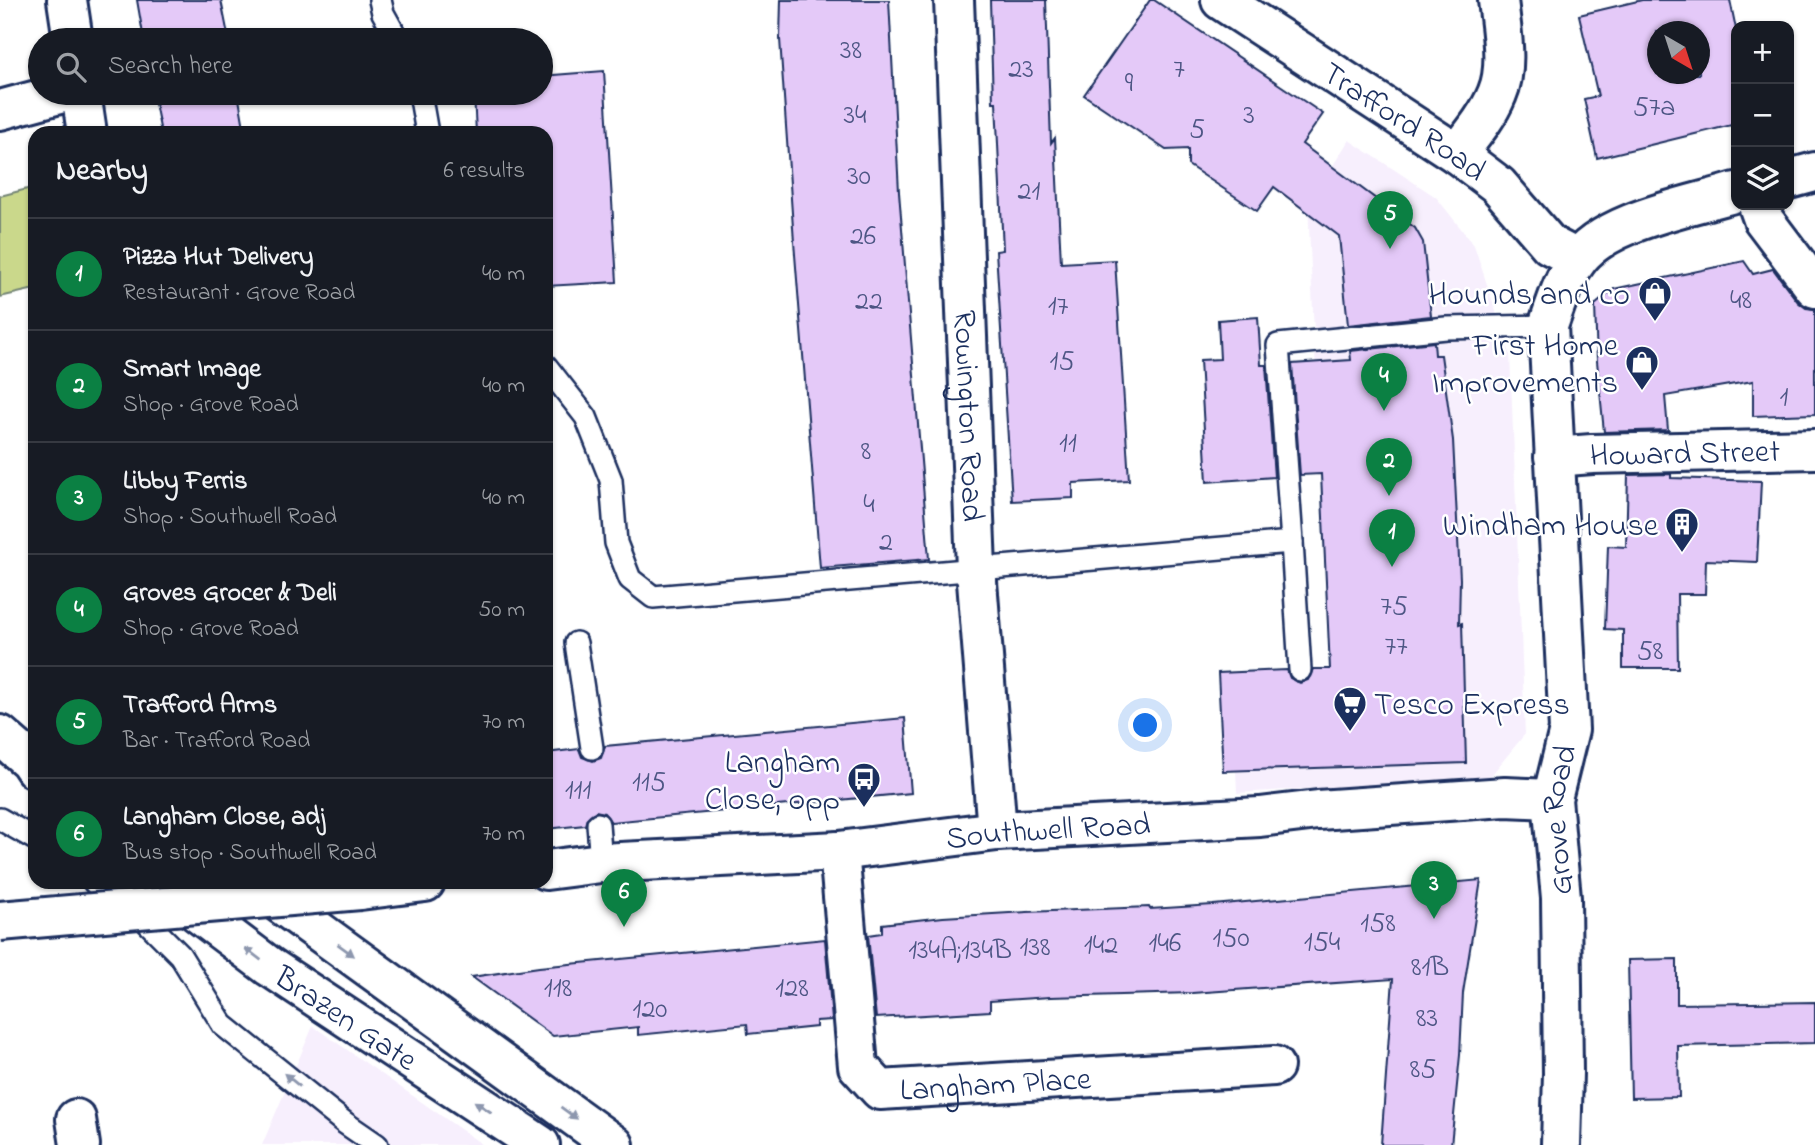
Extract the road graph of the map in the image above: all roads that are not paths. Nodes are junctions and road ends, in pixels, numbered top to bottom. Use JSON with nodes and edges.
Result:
{"nodes":[{"id":1,"x":67,"y":0,"type":"edge"},
{"id":2,"x":380,"y":0,"type":"edge"},
{"id":3,"x":954,"y":0,"type":"edge"},
{"id":4,"x":1220,"y":0,"type":"edge"},
{"id":5,"x":1498,"y":0,"type":"edge"},
{"id":6,"x":71,"y":28,"type":"edge"},
{"id":7,"x":391,"y":28,"type":"edge"},
{"id":8,"x":28,"y":102,"type":"edge"},
{"id":9,"x":83,"y":105,"type":"edge"},
{"id":10,"x":422,"y":105,"type":"edge"},
{"id":11,"x":0,"y":110,"type":"edge"},
{"id":12,"x":87,"y":126,"type":"edge"},
{"id":13,"x":426,"y":126,"type":"edge"},
{"id":14,"x":1457,"y":154,"type":"junction"},
{"id":15,"x":1815,"y":172,"type":"edge"},
{"id":16,"x":1794,"y":178,"type":"edge"},
{"id":17,"x":1731,"y":193,"type":"edge"},
{"id":18,"x":1760,"y":210,"type":"edge"},
{"id":19,"x":1577,"y":259,"type":"junction"},
{"id":20,"x":1815,"y":288,"type":"edge"},
{"id":21,"x":1548,"y":326,"type":"junction"},
{"id":22,"x":553,"y":375,"type":"edge"},
{"id":23,"x":1815,"y":449,"type":"edge"},
{"id":24,"x":1554,"y":457,"type":"junction"},
{"id":25,"x":1292,"y":542,"type":"junction"},
{"id":26,"x":976,"y":569,"type":"junction"},
{"id":27,"x":576,"y":643,"type":"dead end"},
{"id":28,"x":1300,"y":670,"type":"dead end"},
{"id":29,"x":0,"y":735,"type":"edge"},
{"id":30,"x":592,"y":748,"type":"dead end"},
{"id":31,"x":25,"y":764,"type":"edge"},
{"id":32,"x":1552,"y":799,"type":"junction"},
{"id":33,"x":0,"y":819,"type":"edge"},
{"id":34,"x":598,"y":824,"type":"dead end"},
{"id":35,"x":997,"y":831,"type":"junction"},
{"id":36,"x":28,"y":835,"type":"edge"},
{"id":37,"x":839,"y":851,"type":"junction"},
{"id":38,"x":601,"y":863,"type":"junction"},
{"id":39,"x":553,"y":869,"type":"edge"},
{"id":40,"x":104,"y":889,"type":"edge"},
{"id":41,"x":166,"y":889,"type":"edge"},
{"id":42,"x":260,"y":889,"type":"edge"},
{"id":43,"x":368,"y":889,"type":"edge"},
{"id":44,"x":0,"y":921,"type":"edge"},
{"id":45,"x":1274,"y":1066,"type":"dead end"},
{"id":46,"x":377,"y":1145,"type":"edge"},
{"id":47,"x":540,"y":1145,"type":"edge"},
{"id":48,"x":614,"y":1145,"type":"edge"},
{"id":49,"x":1561,"y":1145,"type":"edge"}],
"edges":[{"from":1,"to":6,"type":"street"},
{"from":2,"to":7,"type":"lane"},
{"from":3,"to":26,"type":"street","name":"Rowington Road"},
{"from":4,"to":14,"type":"street","name":"Trafford Road"},
{"from":5,"to":14,"type":"street"},
{"from":8,"to":11,"type":"street"},
{"from":9,"to":12,"type":"street"},
{"from":10,"to":13,"type":"lane"},
{"from":14,"to":19,"type":"street","name":"Trafford Road"},
{"from":15,"to":16,"type":"street"},
{"from":17,"to":19,"type":"street","name":"Grove Road"},
{"from":18,"to":20,"type":"street"},
{"from":19,"to":21,"type":"street","name":"Grove Road"},
{"from":21,"to":24,"type":"street","name":"Grove Road"},
{"from":21,"to":25,"type":"lane"},
{"from":22,"to":26,"type":"lane"},
{"from":23,"to":24,"type":"street","name":"Howard Street"},
{"from":24,"to":32,"type":"street","name":"Grove Road"},
{"from":25,"to":26,"type":"lane"},
{"from":25,"to":28,"type":"lane"},
{"from":26,"to":35,"type":"street","name":"Rowington Road"},
{"from":27,"to":30,"type":"lane"},
{"from":29,"to":31,"type":"street"},
{"from":32,"to":35,"type":"street","name":"Southwell Road"},
{"from":32,"to":49,"type":"street","name":"Grove Road"},
{"from":33,"to":36,"type":"lane"},
{"from":34,"to":38,"type":"lane"},
{"from":35,"to":37,"type":"street","name":"Southwell Road"},
{"from":37,"to":38,"type":"street","name":"Southwell Road"},
{"from":37,"to":45,"type":"street","name":"Langham Place"},
{"from":38,"to":39,"type":"street","name":"Southwell Road"},
{"from":46,"to":40,"type":"lane","one_way":true},
{"from":47,"to":41,"type":"street","name":"Brazen Gate","one_way":true},
{"from":42,"to":48,"type":"street","name":"Brazen Gate","one_way":true},
{"from":43,"to":44,"type":"street","bridge":true}]}
